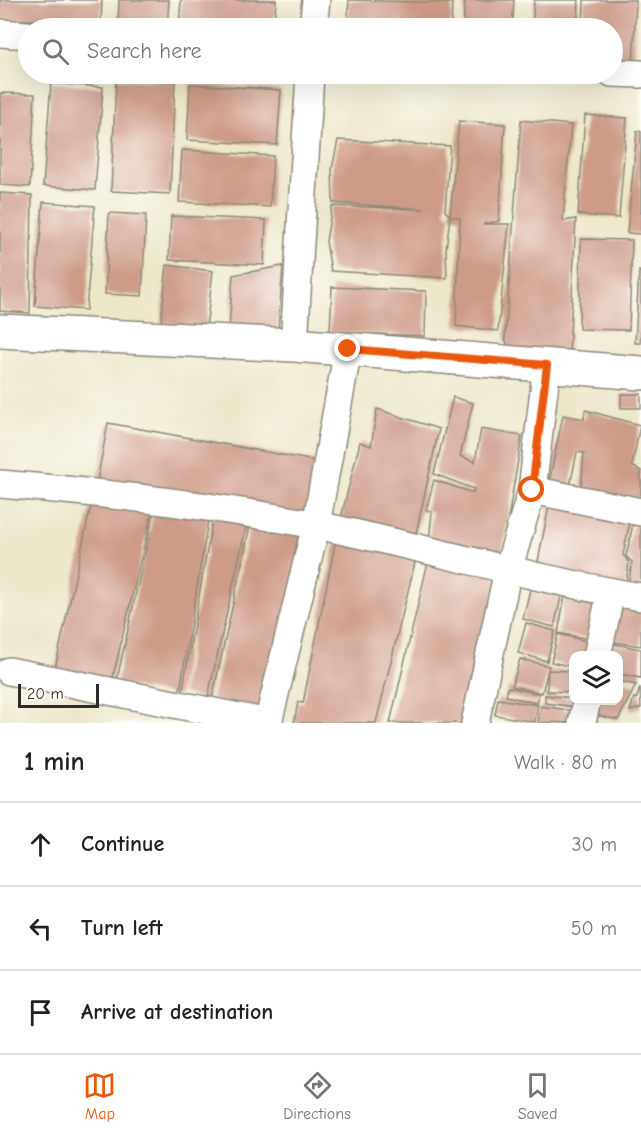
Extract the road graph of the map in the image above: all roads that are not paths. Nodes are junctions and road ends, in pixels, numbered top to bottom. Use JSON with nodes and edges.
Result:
{"nodes":[{"id":1,"x":316,"y":0,"type":"edge"},
{"id":2,"x":314,"y":18,"type":"edge"},
{"id":3,"x":0,"y":33,"type":"edge"},
{"id":4,"x":18,"y":34,"type":"edge"},
{"id":5,"x":623,"y":74,"type":"edge"},
{"id":6,"x":641,"y":75,"type":"edge"},
{"id":7,"x":309,"y":84,"type":"edge"},
{"id":8,"x":0,"y":332,"type":"edge"},
{"id":9,"x":294,"y":345,"type":"junction"},
{"id":10,"x":348,"y":349,"type":"junction"},
{"id":11,"x":547,"y":365,"type":"junction"},
{"id":12,"x":641,"y":372,"type":"edge"},
{"id":13,"x":0,"y":484,"type":"edge"},
{"id":14,"x":532,"y":490,"type":"junction"},
{"id":15,"x":641,"y":512,"type":"edge"},
{"id":16,"x":316,"y":525,"type":"junction"},
{"id":17,"x":508,"y":570,"type":"junction"},
{"id":18,"x":611,"y":592,"type":"junction"},
{"id":19,"x":641,"y":597,"type":"edge"},
{"id":20,"x":598,"y":651,"type":"edge"},
{"id":21,"x":9,"y":671,"type":"dead end"},
{"id":22,"x":586,"y":705,"type":"edge"},
{"id":23,"x":269,"y":723,"type":"edge"},
{"id":24,"x":475,"y":723,"type":"edge"},
{"id":25,"x":582,"y":723,"type":"edge"}],
"edges":[{"from":1,"to":2,"type":"street"},
{"from":3,"to":4,"type":"street"},
{"from":5,"to":6,"type":"street"},
{"from":7,"to":9,"type":"street"},
{"from":8,"to":9,"type":"street"},
{"from":9,"to":10,"type":"street"},
{"from":10,"to":11,"type":"street"},
{"from":10,"to":16,"type":"street"},
{"from":11,"to":12,"type":"street"},
{"from":11,"to":14,"type":"street"},
{"from":13,"to":16,"type":"street"},
{"from":14,"to":15,"type":"street"},
{"from":14,"to":17,"type":"street"},
{"from":16,"to":17,"type":"street"},
{"from":16,"to":23,"type":"street"},
{"from":17,"to":18,"type":"street"},
{"from":17,"to":24,"type":"street"},
{"from":18,"to":19,"type":"street"},
{"from":18,"to":20,"type":"street"},
{"from":21,"to":23,"type":"street"},
{"from":22,"to":25,"type":"street"}]}
